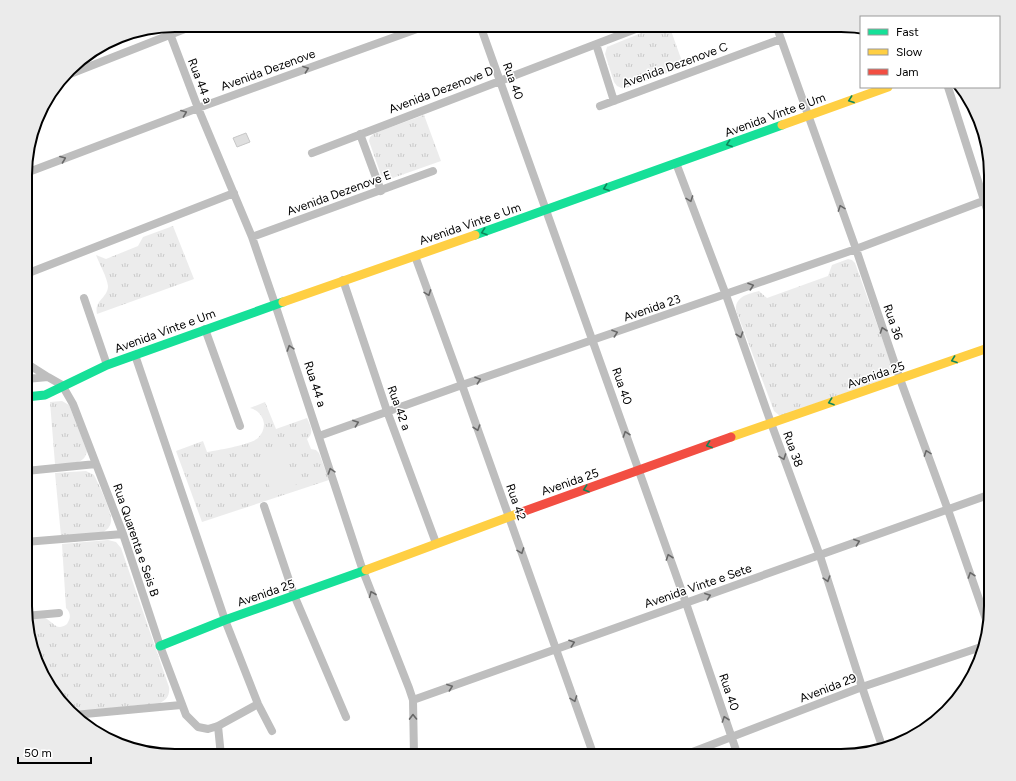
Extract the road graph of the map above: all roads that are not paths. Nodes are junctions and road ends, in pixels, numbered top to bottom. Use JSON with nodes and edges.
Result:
{"nodes":[{"id":1,"x":164,"y":32,"type":"edge"},
{"id":2,"x":170,"y":32,"type":"edge"},
{"id":3,"x":409,"y":32,"type":"edge"},
{"id":4,"x":483,"y":32,"type":"edge"},
{"id":5,"x":628,"y":32,"type":"edge"},
{"id":6,"x":778,"y":32,"type":"edge"},
{"id":7,"x":781,"y":39,"type":"junction"},
{"id":8,"x":596,"y":44,"type":"junction"},
{"id":9,"x":79,"y":70,"type":"edge"},
{"id":10,"x":501,"y":80,"type":"junction"},
{"id":11,"x":885,"y":88,"type":"edge"},
{"id":12,"x":948,"y":88,"type":"edge"},
{"id":13,"x":614,"y":101,"type":"junction"},
{"id":14,"x":600,"y":106,"type":"dead end"},
{"id":15,"x":198,"y":108,"type":"junction"},
{"id":16,"x":808,"y":116,"type":"junction"},
{"id":17,"x":360,"y":134,"type":"junction"},
{"id":18,"x":312,"y":153,"type":"dead end"},
{"id":19,"x":676,"y":163,"type":"junction"},
{"id":20,"x":32,"y":171,"type":"edge"},
{"id":21,"x":433,"y":171,"type":"dead end"},
{"id":22,"x":381,"y":190,"type":"junction"},
{"id":23,"x":984,"y":191,"type":"edge"},
{"id":24,"x":234,"y":193,"type":"junction"},
{"id":25,"x":984,"y":201,"type":"edge"},
{"id":26,"x":546,"y":210,"type":"junction"},
{"id":27,"x":252,"y":237,"type":"junction"},
{"id":28,"x":856,"y":249,"type":"junction"},
{"id":29,"x":415,"y":256,"type":"junction"},
{"id":30,"x":32,"y":272,"type":"edge"},
{"id":31,"x":343,"y":280,"type":"junction"},
{"id":32,"x":726,"y":294,"type":"junction"},
{"id":33,"x":84,"y":298,"type":"dead end"},
{"id":34,"x":275,"y":304,"type":"junction"},
{"id":35,"x":205,"y":329,"type":"junction"},
{"id":36,"x":593,"y":341,"type":"junction"},
{"id":37,"x":984,"y":349,"type":"edge"},
{"id":38,"x":135,"y":356,"type":"junction"},
{"id":39,"x":107,"y":364,"type":"junction"},
{"id":40,"x":32,"y":367,"type":"edge"},
{"id":41,"x":48,"y":377,"type":"junction"},
{"id":42,"x":32,"y":378,"type":"edge"},
{"id":43,"x":900,"y":379,"type":"junction"},
{"id":44,"x":62,"y":385,"type":"junction"},
{"id":45,"x":462,"y":385,"type":"junction"},
{"id":46,"x":32,"y":396,"type":"edge"},
{"id":47,"x":387,"y":412,"type":"junction"},
{"id":48,"x":771,"y":423,"type":"junction"},
{"id":49,"x":240,"y":426,"type":"dead end"},
{"id":50,"x":319,"y":436,"type":"junction"},
{"id":51,"x":96,"y":464,"type":"junction"},
{"id":52,"x":32,"y":470,"type":"edge"},
{"id":53,"x":639,"y":470,"type":"junction"},
{"id":54,"x":984,"y":497,"type":"edge"},
{"id":55,"x":264,"y":506,"type":"dead end"},
{"id":56,"x":948,"y":510,"type":"junction"},
{"id":57,"x":508,"y":517,"type":"junction"},
{"id":58,"x":123,"y":534,"type":"junction"},
{"id":59,"x":32,"y":542,"type":"edge"},
{"id":60,"x":436,"y":543,"type":"junction"},
{"id":61,"x":820,"y":556,"type":"junction"},
{"id":62,"x":363,"y":571,"type":"junction"},
{"id":63,"x":294,"y":595,"type":"junction"},
{"id":64,"x":686,"y":604,"type":"junction"},
{"id":65,"x":59,"y":613,"type":"dead end"},
{"id":66,"x":984,"y":614,"type":"edge"},
{"id":67,"x":32,"y":615,"type":"edge"},
{"id":68,"x":225,"y":620,"type":"junction"},
{"id":69,"x":160,"y":646,"type":"junction"},
{"id":70,"x":556,"y":648,"type":"junction"},
{"id":71,"x":977,"y":648,"type":"edge"},
{"id":72,"x":862,"y":687,"type":"junction"},
{"id":73,"x":413,"y":700,"type":"junction"},
{"id":74,"x":258,"y":704,"type":"junction"},
{"id":75,"x":181,"y":705,"type":"junction"},
{"id":76,"x":83,"y":715,"type":"edge"},
{"id":77,"x":346,"y":717,"type":"dead end"},
{"id":78,"x":218,"y":726,"type":"junction"},
{"id":79,"x":272,"y":731,"type":"dead end"},
{"id":80,"x":731,"y":738,"type":"junction"},
{"id":81,"x":881,"y":743,"type":"edge"},
{"id":82,"x":220,"y":749,"type":"edge"},
{"id":83,"x":414,"y":749,"type":"edge"},
{"id":84,"x":592,"y":749,"type":"edge"},
{"id":85,"x":701,"y":749,"type":"edge"},
{"id":86,"x":735,"y":749,"type":"edge"}],
"edges":[{"from":1,"to":9,"type":"street"},
{"from":2,"to":15,"type":"street","name":"Rua 44 a"},
{"from":15,"to":3,"type":"street","name":"Avenida Dezenove","one_way":true},
{"from":4,"to":10,"type":"street","name":"Rua 40"},
{"from":5,"to":8,"type":"street","name":"Avenida Dezenove D"},
{"from":6,"to":7,"type":"street","name":"Rua 36"},
{"from":7,"to":13,"type":"street","name":"Avenida Dezenove C"},
{"from":7,"to":16,"type":"street","name":"Rua 36"},
{"from":8,"to":10,"type":"street","name":"Avenida Dezenove D"},
{"from":8,"to":13,"type":"street"},
{"from":10,"to":17,"type":"street","name":"Avenida Dezenove D"},
{"from":10,"to":26,"type":"street","name":"Rua 40"},
{"from":11,"to":16,"type":"street","name":"Avenida Vinte e Um","one_way":true},
{"from":12,"to":23,"type":"street"},
{"from":13,"to":14,"type":"street","name":"Avenida Dezenove C"},
{"from":20,"to":15,"type":"street","name":"Avenida Dezenove","one_way":true},
{"from":15,"to":24,"type":"street","name":"Rua 44 a"},
{"from":16,"to":19,"type":"street","name":"Avenida Vinte e Um","one_way":true},
{"from":28,"to":16,"type":"street","name":"Rua 36","one_way":true},
{"from":17,"to":18,"type":"street","name":"Avenida Dezenove D"},
{"from":17,"to":22,"type":"street"},
{"from":19,"to":26,"type":"street","name":"Avenida Vinte e Um","one_way":true},
{"from":19,"to":32,"type":"street","name":"Rua 38","one_way":true},
{"from":21,"to":22,"type":"street","name":"Avenida Dezenove E"},
{"from":22,"to":27,"type":"street","name":"Avenida Dezenove E"},
{"from":24,"to":27,"type":"street","name":"Rua 44 a"},
{"from":24,"to":30,"type":"street"},
{"from":25,"to":28,"type":"street","name":"Avenida 23"},
{"from":26,"to":29,"type":"street","name":"Avenida Vinte e Um","one_way":true},
{"from":26,"to":36,"type":"street","name":"Rua 40"},
{"from":27,"to":34,"type":"street","name":"Rua 44 a"},
{"from":32,"to":28,"type":"street","name":"Avenida 23","one_way":true},
{"from":43,"to":28,"type":"street","name":"Rua 36","one_way":true},
{"from":29,"to":31,"type":"street","name":"Avenida Vinte e Um"},
{"from":29,"to":45,"type":"street","name":"Rua 42","one_way":true},
{"from":31,"to":34,"type":"street","name":"Avenida Vinte e Um"},
{"from":31,"to":47,"type":"street","name":"Rua 42 a"},
{"from":36,"to":32,"type":"street","name":"Avenida 23","one_way":true},
{"from":32,"to":48,"type":"street","name":"Rua 38","one_way":true},
{"from":33,"to":39,"type":"street"},
{"from":34,"to":35,"type":"street","name":"Avenida Vinte e Um"},
{"from":50,"to":34,"type":"street","name":"Rua 44 a","one_way":true},
{"from":35,"to":38,"type":"street","name":"Avenida Vinte e Um"},
{"from":35,"to":49,"type":"street"},
{"from":45,"to":36,"type":"street","name":"Avenida 23","one_way":true},
{"from":53,"to":36,"type":"street","name":"Rua 40","one_way":true},
{"from":37,"to":43,"type":"street","name":"Avenida 25","one_way":true},
{"from":38,"to":39,"type":"street","name":"Avenida Vinte e Um"},
{"from":38,"to":68,"type":"street"},
{"from":39,"to":44,"type":"street","name":"Avenida Vinte e Um"},
{"from":40,"to":41,"type":"street"},
{"from":41,"to":42,"type":"street"},
{"from":41,"to":44,"type":"street"},
{"from":43,"to":48,"type":"street","name":"Avenida 25","one_way":true},
{"from":56,"to":43,"type":"street","name":"Rua 36","one_way":true},
{"from":44,"to":46,"type":"street","name":"Avenida Vinte e Um"},
{"from":44,"to":51,"type":"street","name":"Rua Quarenta e Seis B"},
{"from":45,"to":47,"type":"street","name":"Avenida 23"},
{"from":45,"to":57,"type":"street","name":"Rua 42","one_way":true},
{"from":50,"to":47,"type":"street","name":"Avenida 23","one_way":true},
{"from":47,"to":60,"type":"street","name":"Rua 42 a"},
{"from":48,"to":53,"type":"street","name":"Avenida 25","one_way":true},
{"from":48,"to":61,"type":"street","name":"Rua 38","one_way":true},
{"from":62,"to":50,"type":"street","name":"Rua 44 a","one_way":true},
{"from":51,"to":52,"type":"street"},
{"from":51,"to":58,"type":"street","name":"Rua Quarenta e Seis B"},
{"from":53,"to":57,"type":"street","name":"Avenida 25","one_way":true},
{"from":64,"to":53,"type":"street","name":"Rua 40","one_way":true},
{"from":54,"to":56,"type":"street","name":"Avenida Vinte e Sete"},
{"from":55,"to":63,"type":"street"},
{"from":61,"to":56,"type":"street","name":"Avenida Vinte e Sete","one_way":true},
{"from":66,"to":56,"type":"street","name":"Rua 36","one_way":true},
{"from":57,"to":60,"type":"street","name":"Avenida 25"},
{"from":57,"to":70,"type":"street","name":"Rua 42","one_way":true},
{"from":58,"to":59,"type":"street"},
{"from":58,"to":69,"type":"street","name":"Rua Quarenta e Seis B"},
{"from":60,"to":62,"type":"street","name":"Avenida 25"},
{"from":64,"to":61,"type":"street","name":"Avenida Vinte e Sete","one_way":true},
{"from":61,"to":72,"type":"street","name":"Rua 38","one_way":true},
{"from":62,"to":63,"type":"street","name":"Avenida 25"},
{"from":73,"to":62,"type":"street","name":"Rua 44 a","one_way":true},
{"from":63,"to":68,"type":"street","name":"Avenida 25"},
{"from":63,"to":77,"type":"street"},
{"from":70,"to":64,"type":"street","name":"Avenida Vinte e Sete","one_way":true},
{"from":80,"to":64,"type":"street","name":"Rua 40","one_way":true},
{"from":65,"to":67,"type":"street"},
{"from":68,"to":69,"type":"street","name":"Avenida 25"},
{"from":68,"to":74,"type":"street"},
{"from":69,"to":75,"type":"street","name":"Rua Quarenta e Seis B"},
{"from":73,"to":70,"type":"street","name":"Avenida Vinte e Sete","one_way":true},
{"from":70,"to":84,"type":"street","name":"Rua 42","one_way":true},
{"from":71,"to":72,"type":"street","name":"Avenida 29"},
{"from":72,"to":80,"type":"street","name":"Avenida 29"},
{"from":72,"to":81,"type":"street","name":"Rua 38"},
{"from":83,"to":73,"type":"street","name":"Rua 44 a","one_way":true},
{"from":74,"to":78,"type":"street"},
{"from":74,"to":79,"type":"street"},
{"from":75,"to":76,"type":"street"},
{"from":75,"to":78,"type":"street","name":"Rua Quarenta e Seis B"},
{"from":78,"to":82,"type":"street"},
{"from":80,"to":85,"type":"street","name":"Avenida 29"},
{"from":80,"to":86,"type":"street","name":"Rua 40"}]}
